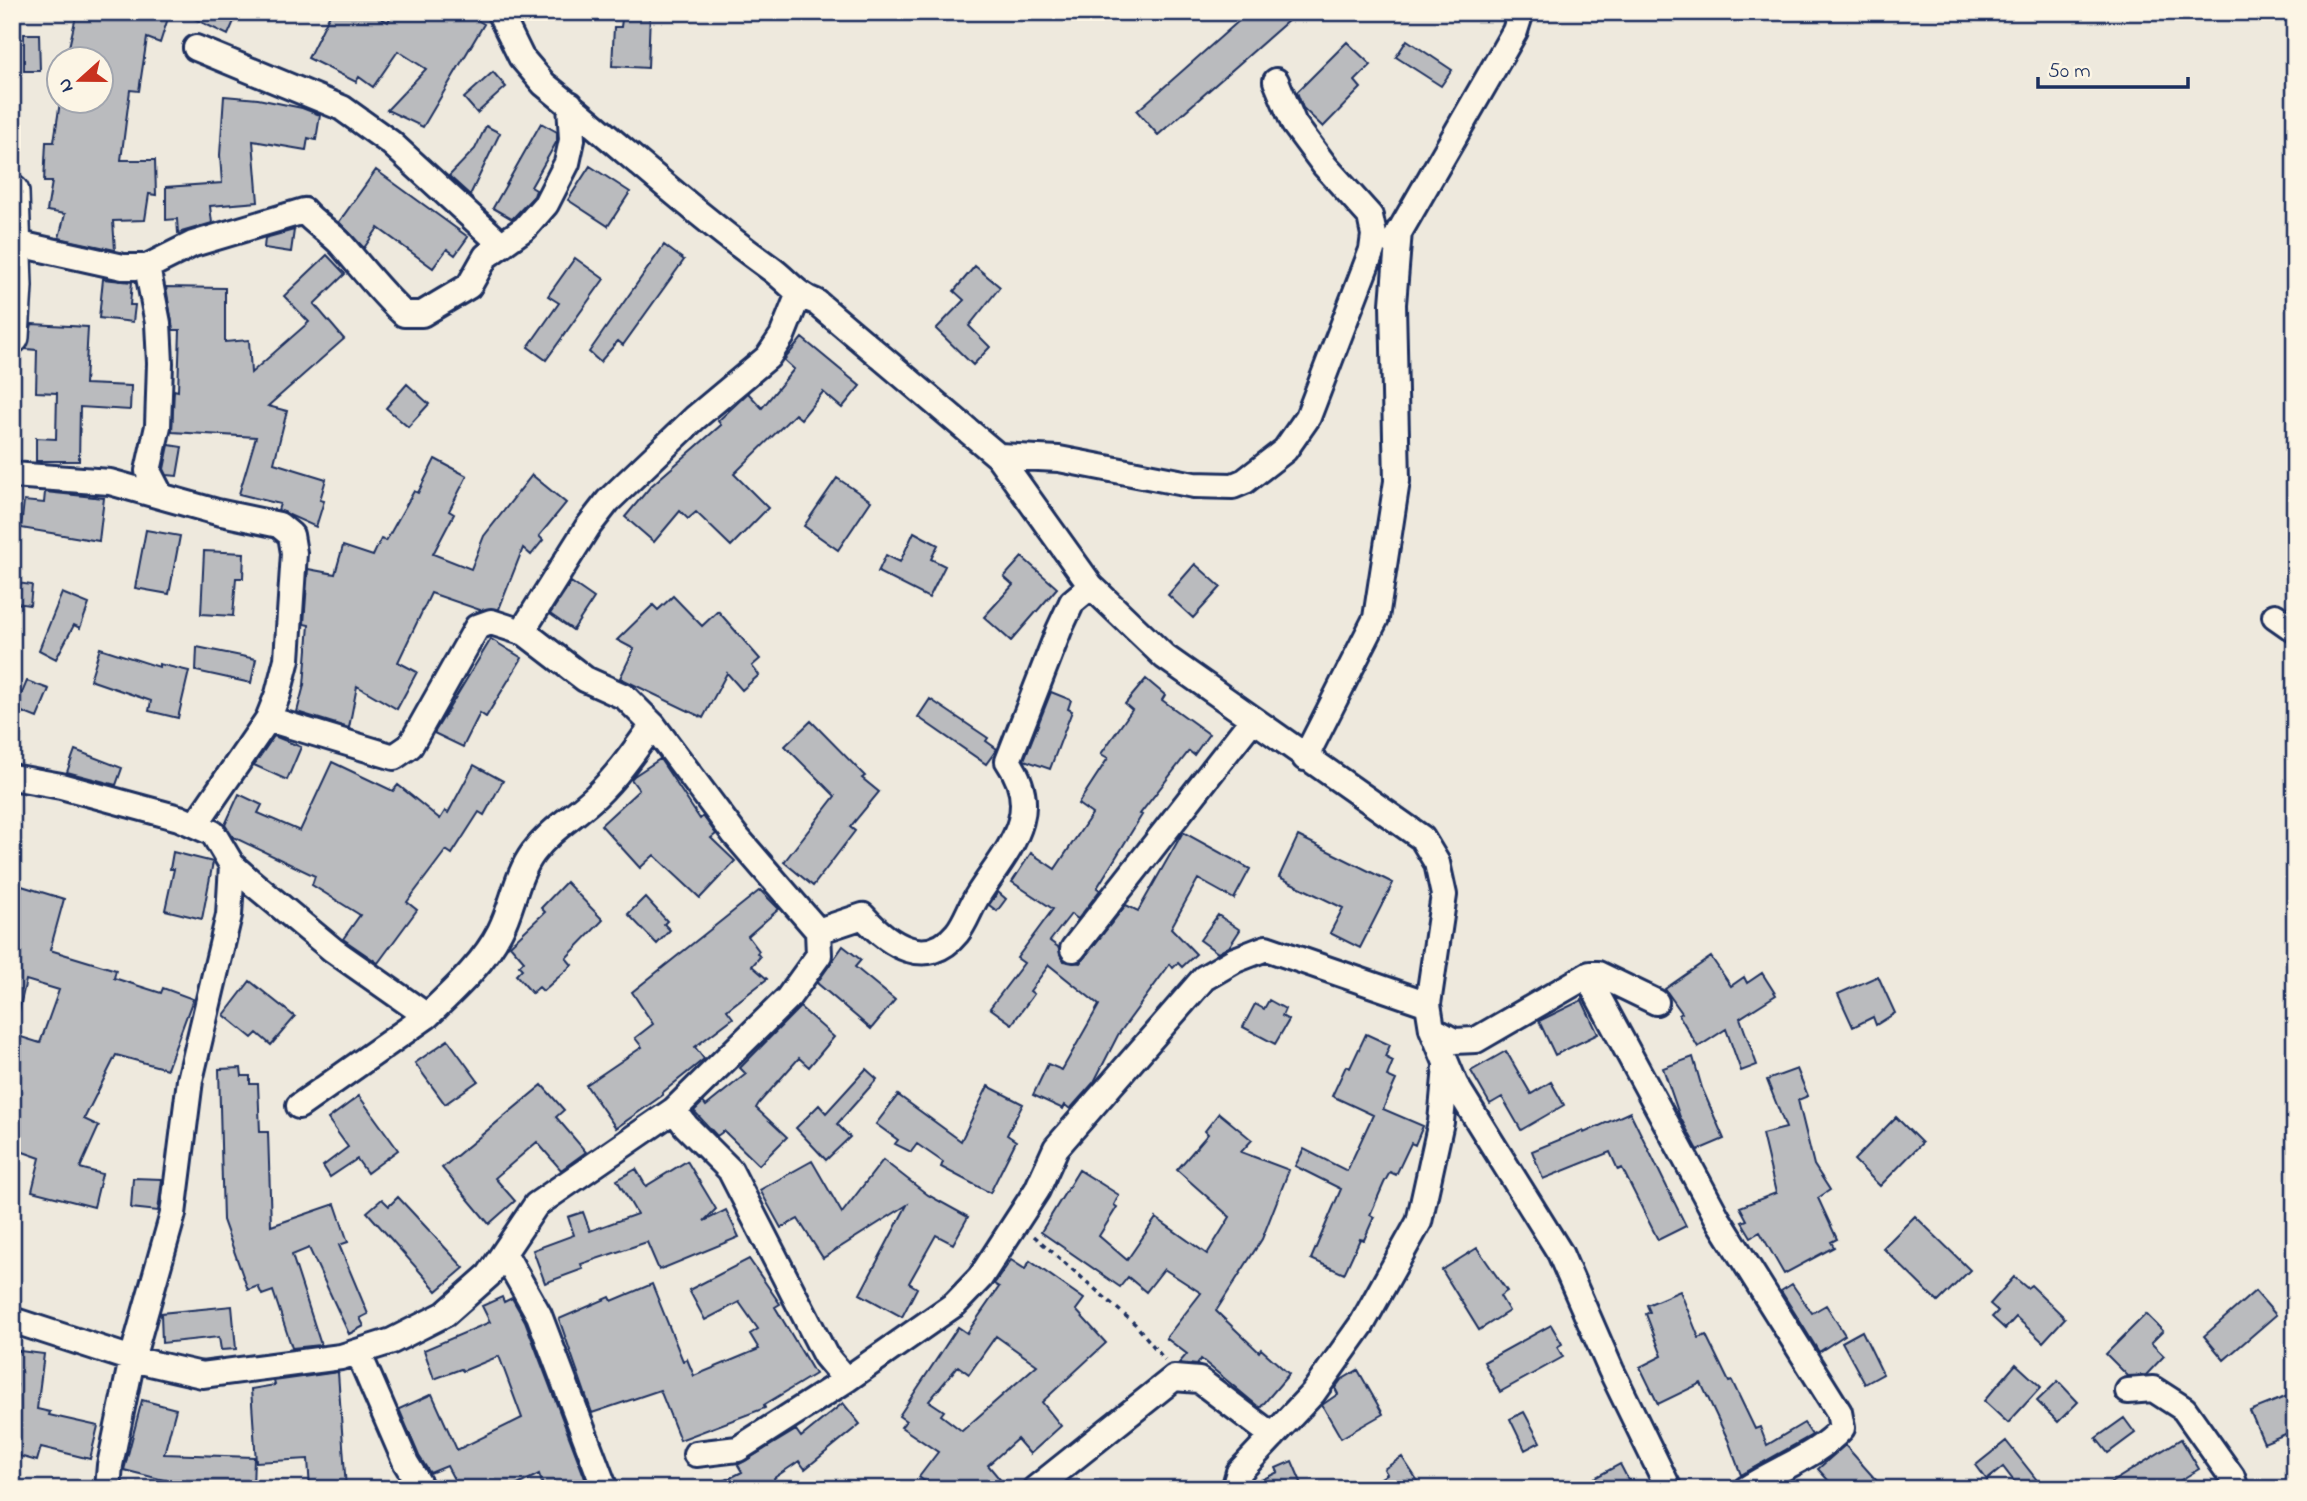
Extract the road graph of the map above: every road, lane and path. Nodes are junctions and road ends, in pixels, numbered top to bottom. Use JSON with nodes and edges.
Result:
{"nodes":[{"id":1,"x":499,"y":12,"type":"edge"},
{"id":2,"x":1521,"y":12,"type":"edge"},
{"id":3,"x":196,"y":48,"type":"dead end"},
{"id":4,"x":1276,"y":81,"type":"dead end"},
{"id":5,"x":570,"y":104,"type":"junction"},
{"id":6,"x":12,"y":192,"type":"edge"},
{"id":7,"x":1398,"y":231,"type":"junction"},
{"id":8,"x":15,"y":243,"type":"junction"},
{"id":9,"x":502,"y":245,"type":"junction"},
{"id":10,"x":147,"y":267,"type":"junction"},
{"id":11,"x":798,"y":296,"type":"junction"},
{"id":12,"x":12,"y":337,"type":"edge"},
{"id":13,"x":1318,"y":390,"type":"junction"},
{"id":14,"x":998,"y":456,"type":"junction"},
{"id":15,"x":148,"y":471,"type":"junction"},
{"id":16,"x":12,"y":475,"type":"edge"},
{"id":17,"x":123,"y":485,"type":"junction"},
{"id":18,"x":161,"y":496,"type":"junction"},
{"id":19,"x":1091,"y":586,"type":"junction"},
{"id":20,"x":525,"y":633,"type":"junction"},
{"id":21,"x":268,"y":719,"type":"junction"},
{"id":22,"x":1252,"y":720,"type":"junction"},
{"id":23,"x":653,"y":725,"type":"junction"},
{"id":24,"x":1305,"y":758,"type":"junction"},
{"id":25,"x":12,"y":777,"type":"edge"},
{"id":26,"x":195,"y":825,"type":"junction"},
{"id":27,"x":232,"y":865,"type":"junction"},
{"id":28,"x":818,"y":931,"type":"junction"},
{"id":29,"x":1073,"y":949,"type":"dead end"},
{"id":30,"x":1587,"y":976,"type":"junction"},
{"id":31,"x":1656,"y":1002,"type":"dead end"},
{"id":32,"x":1428,"y":1004,"type":"junction"},
{"id":33,"x":427,"y":1016,"type":"junction"},
{"id":34,"x":1432,"y":1029,"type":"junction"},
{"id":35,"x":1446,"y":1062,"type":"junction"},
{"id":36,"x":299,"y":1106,"type":"dead end"},
{"id":37,"x":674,"y":1110,"type":"junction"},
{"id":38,"x":1015,"y":1220,"type":"junction"},
{"id":39,"x":503,"y":1253,"type":"junction"},
{"id":40,"x":12,"y":1321,"type":"edge"},
{"id":41,"x":358,"y":1352,"type":"junction"},
{"id":42,"x":132,"y":1359,"type":"junction"},
{"id":43,"x":1174,"y":1378,"type":"junction"},
{"id":44,"x":846,"y":1380,"type":"junction"},
{"id":45,"x":2128,"y":1391,"type":"dead end"},
{"id":46,"x":1273,"y":1436,"type":"junction"},
{"id":47,"x":696,"y":1454,"type":"dead end"},
{"id":48,"x":108,"y":1489,"type":"edge"},
{"id":49,"x":422,"y":1489,"type":"edge"},
{"id":50,"x":604,"y":1489,"type":"edge"},
{"id":51,"x":1035,"y":1489,"type":"edge"},
{"id":52,"x":1234,"y":1489,"type":"edge"},
{"id":53,"x":1669,"y":1489,"type":"edge"},
{"id":54,"x":1746,"y":1489,"type":"edge"},
{"id":55,"x":2236,"y":1489,"type":"edge"}],
"edges":[{"from":1,"to":5,"type":"street"},
{"from":2,"to":7,"type":"street"},
{"from":3,"to":9,"type":"street"},
{"from":4,"to":13,"type":"street"},
{"from":5,"to":9,"type":"street"},
{"from":5,"to":11,"type":"street"},
{"from":6,"to":8,"type":"street"},
{"from":7,"to":13,"type":"street"},
{"from":7,"to":24,"type":"street"},
{"from":8,"to":10,"type":"street"},
{"from":8,"to":12,"type":"street"},
{"from":9,"to":10,"type":"street"},
{"from":10,"to":15,"type":"street"},
{"from":11,"to":14,"type":"street"},
{"from":11,"to":20,"type":"street"},
{"from":13,"to":14,"type":"street"},
{"from":14,"to":19,"type":"street"},
{"from":15,"to":17,"type":"street"},
{"from":15,"to":18,"type":"street"},
{"from":16,"to":17,"type":"street"},
{"from":17,"to":18,"type":"street"},
{"from":18,"to":21,"type":"street"},
{"from":19,"to":22,"type":"street"},
{"from":19,"to":28,"type":"street"},
{"from":20,"to":21,"type":"street"},
{"from":20,"to":23,"type":"street"},
{"from":21,"to":26,"type":"street"},
{"from":22,"to":24,"type":"street"},
{"from":22,"to":29,"type":"street"},
{"from":23,"to":28,"type":"street"},
{"from":23,"to":33,"type":"street"},
{"from":24,"to":32,"type":"street"},
{"from":25,"to":26,"type":"street"},
{"from":26,"to":27,"type":"street"},
{"from":27,"to":33,"type":"street"},
{"from":27,"to":42,"type":"street"},
{"from":28,"to":37,"type":"street"},
{"from":30,"to":31,"type":"street"},
{"from":30,"to":34,"type":"street"},
{"from":30,"to":54,"type":"street"},
{"from":32,"to":34,"type":"street"},
{"from":32,"to":38,"type":"street"},
{"from":33,"to":36,"type":"street"},
{"from":34,"to":35,"type":"street"},
{"from":35,"to":46,"type":"street"},
{"from":35,"to":53,"type":"street"},
{"from":37,"to":39,"type":"street"},
{"from":37,"to":44,"type":"street"},
{"from":38,"to":43,"type":"path"},
{"from":38,"to":44,"type":"street"},
{"from":39,"to":41,"type":"street"},
{"from":39,"to":50,"type":"street"},
{"from":40,"to":42,"type":"street"},
{"from":41,"to":42,"type":"street"},
{"from":41,"to":49,"type":"street"},
{"from":42,"to":48,"type":"street"},
{"from":43,"to":46,"type":"street"},
{"from":43,"to":51,"type":"street"},
{"from":44,"to":47,"type":"street"},
{"from":45,"to":55,"type":"street"},
{"from":46,"to":52,"type":"street"}]}
